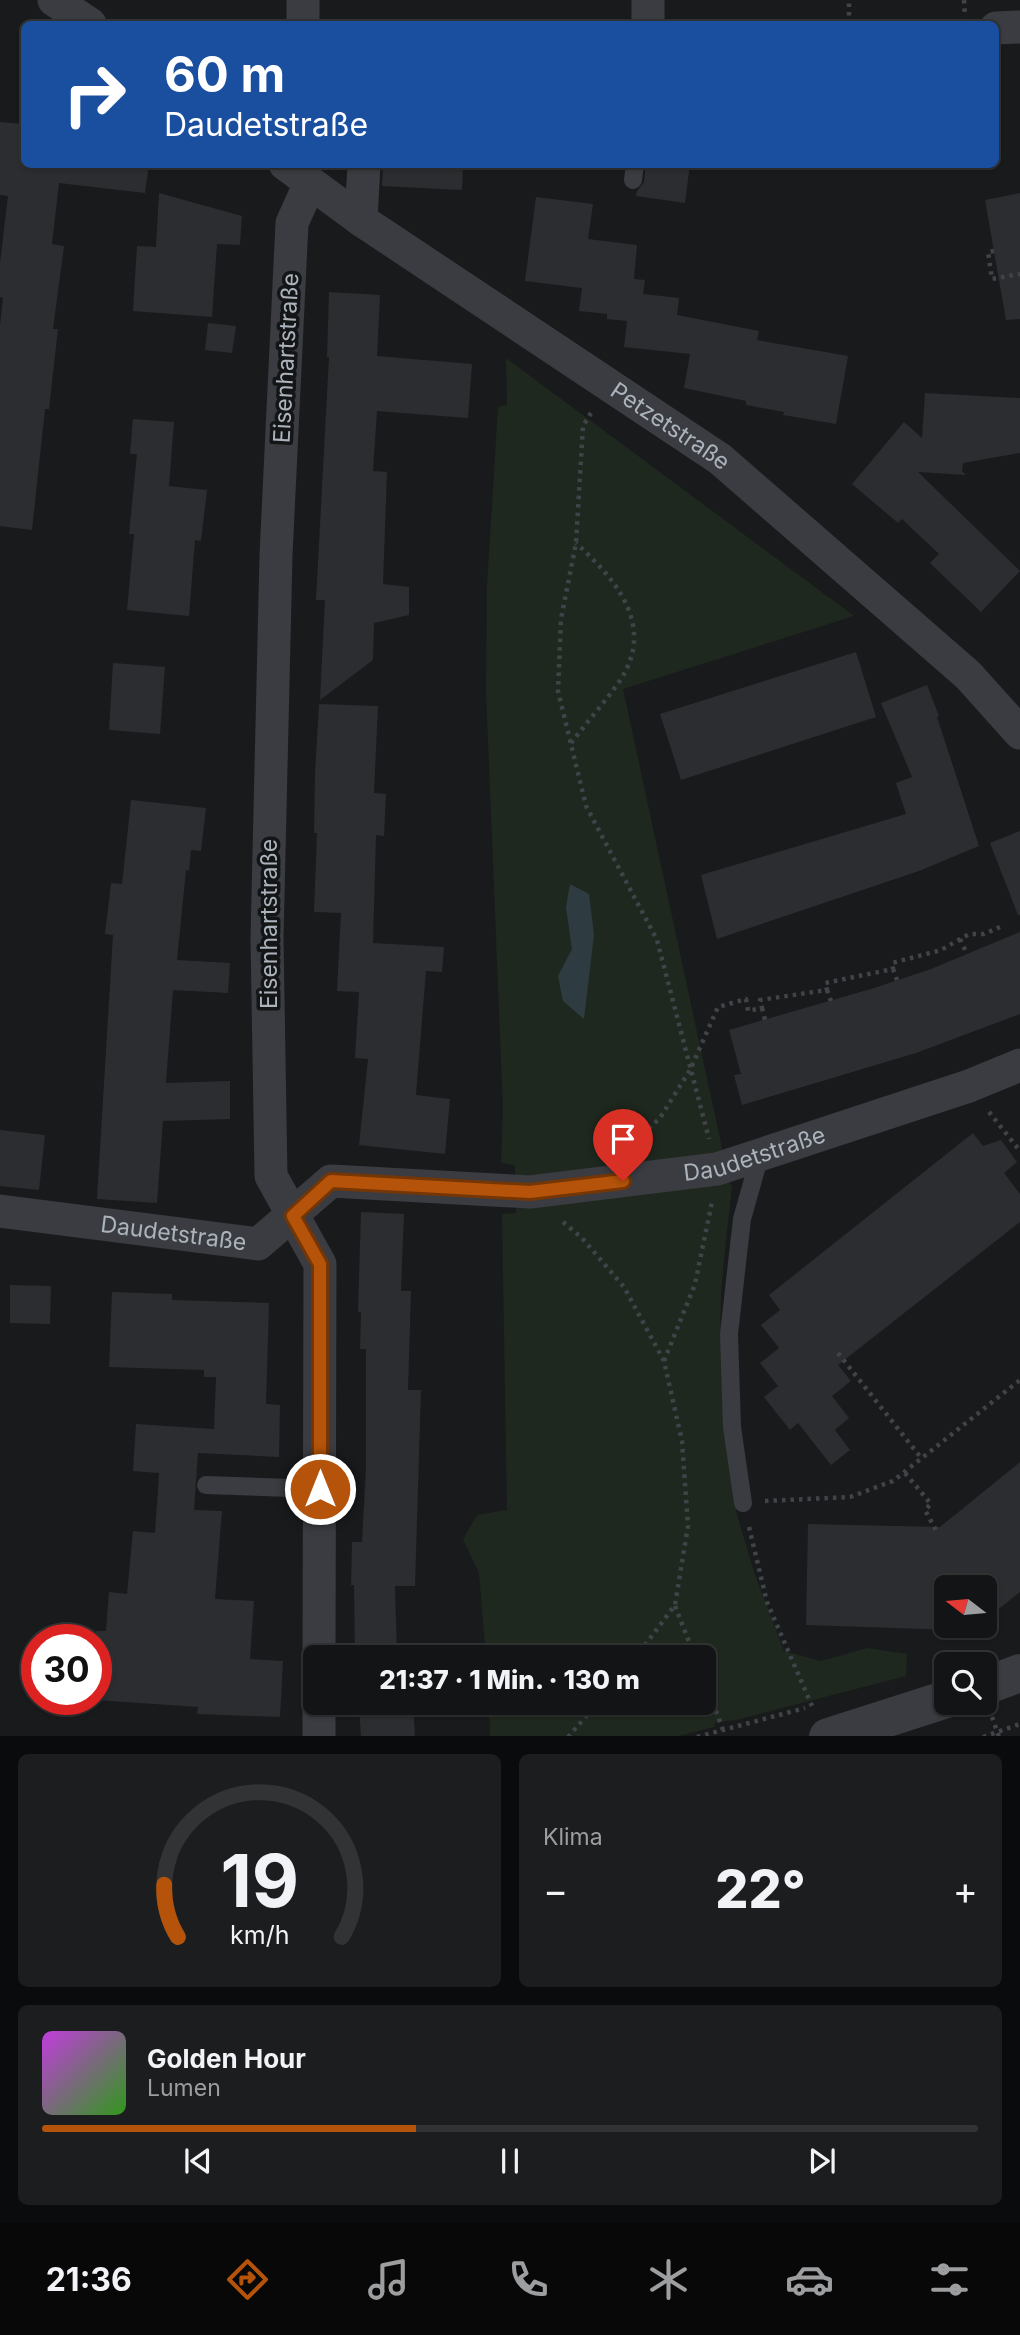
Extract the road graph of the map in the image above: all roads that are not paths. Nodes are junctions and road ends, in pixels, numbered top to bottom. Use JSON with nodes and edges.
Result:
{"nodes":[{"id":1,"x":54,"y":0,"type":"edge"},
{"id":2,"x":303,"y":0,"type":"edge"},
{"id":3,"x":648,"y":0,"type":"edge"},
{"id":4,"x":86,"y":21,"type":"edge"},
{"id":5,"x":303,"y":21,"type":"edge"},
{"id":6,"x":648,"y":21,"type":"edge"},
{"id":7,"x":1020,"y":27,"type":"edge"},
{"id":8,"x":999,"y":28,"type":"edge"},
{"id":9,"x":364,"y":168,"type":"edge"},
{"id":10,"x":297,"y":174,"type":"edge"},
{"id":11,"x":361,"y":220,"type":"junction"},
{"id":12,"x":1020,"y":733,"type":"edge"},
{"id":13,"x":1020,"y":1065,"type":"edge"},
{"id":14,"x":760,"y":1155,"type":"junction"},
{"id":15,"x":0,"y":1211,"type":"edge"},
{"id":16,"x":293,"y":1216,"type":"junction"},
{"id":17,"x":206,"y":1485,"type":"dead end"},
{"id":18,"x":320,"y":1489,"type":"junction"},
{"id":19,"x":743,"y":1503,"type":"road end"},
{"id":20,"x":319,"y":1645,"type":"edge"},
{"id":21,"x":1020,"y":1673,"type":"edge"},
{"id":22,"x":997,"y":1682,"type":"edge"},
{"id":23,"x":934,"y":1701,"type":"edge"},
{"id":24,"x":320,"y":1715,"type":"edge"},
{"id":25,"x":820,"y":1721,"type":"edge"},
{"id":26,"x":319,"y":1736,"type":"edge"}],
"edges":[{"from":1,"to":4,"type":"street"},
{"from":2,"to":5,"type":"street"},
{"from":3,"to":6,"type":"street"},
{"from":7,"to":8,"type":"street"},
{"from":9,"to":11,"type":"street"},
{"from":10,"to":11,"type":"street","name":"Petzetstraße"},
{"from":10,"to":16,"type":"street","name":"Eisenhartstraße"},
{"from":11,"to":12,"type":"street","name":"Petzetstraße"},
{"from":13,"to":14,"type":"street","name":"Daudetstraße"},
{"from":14,"to":16,"type":"street","name":"Daudetstraße"},
{"from":14,"to":19,"type":"lane"},
{"from":15,"to":16,"type":"street","name":"Daudetstraße"},
{"from":16,"to":18,"type":"street","name":"Eisenhartstraße"},
{"from":17,"to":18,"type":"lane"},
{"from":18,"to":20,"type":"street","name":"Eisenhartstraße"},
{"from":21,"to":22,"type":"street"},
{"from":23,"to":25,"type":"street"},
{"from":24,"to":26,"type":"street"}]}
